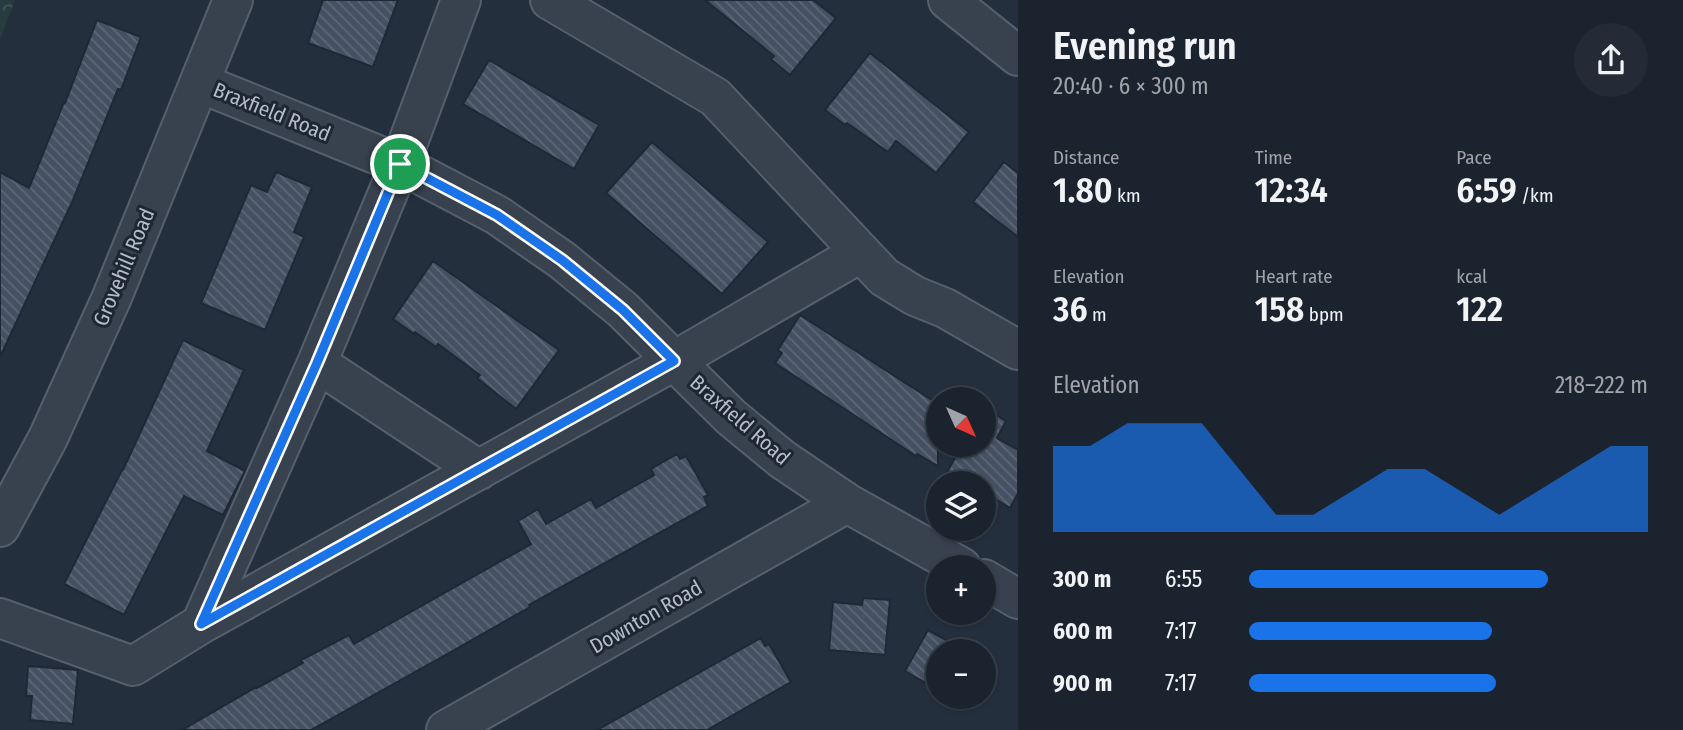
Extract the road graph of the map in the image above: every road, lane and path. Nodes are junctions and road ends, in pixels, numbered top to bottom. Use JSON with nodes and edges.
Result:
{"nodes":[{"id":1,"x":233,"y":0,"type":"edge"},
{"id":2,"x":461,"y":0,"type":"edge"},
{"id":3,"x":550,"y":0,"type":"edge"},
{"id":4,"x":948,"y":0,"type":"edge"},
{"id":5,"x":1018,"y":56,"type":"edge"},
{"id":6,"x":200,"y":83,"type":"junction"},
{"id":7,"x":400,"y":164,"type":"junction"},
{"id":8,"x":860,"y":253,"type":"junction"},
{"id":9,"x":1018,"y":350,"type":"edge"},
{"id":10,"x":674,"y":361,"type":"junction"},
{"id":11,"x":317,"y":363,"type":"junction"},
{"id":12,"x":480,"y":470,"type":"junction"},
{"id":13,"x":846,"y":503,"type":"junction"},
{"id":14,"x":0,"y":527,"type":"edge"},
{"id":15,"x":939,"y":555,"type":"edge"},
{"id":16,"x":996,"y":586,"type":"edge"},
{"id":17,"x":1018,"y":598,"type":"edge"},
{"id":18,"x":0,"y":618,"type":"edge"},
{"id":19,"x":201,"y":624,"type":"junction"},
{"id":20,"x":446,"y":730,"type":"edge"}],
"edges":[{"from":1,"to":6,"type":"street","name":"Grovehill Road"},
{"from":2,"to":7,"type":"street"},
{"from":3,"to":8,"type":"street"},
{"from":4,"to":5,"type":"street"},
{"from":6,"to":7,"type":"street","name":"Braxfield Road"},
{"from":6,"to":14,"type":"street","name":"Grovehill Road"},
{"from":7,"to":10,"type":"street","name":"Braxfield Road"},
{"from":7,"to":11,"type":"street"},
{"from":8,"to":9,"type":"street"},
{"from":8,"to":10,"type":"street"},
{"from":10,"to":12,"type":"street"},
{"from":10,"to":13,"type":"street","name":"Braxfield Road"},
{"from":11,"to":12,"type":"street"},
{"from":11,"to":19,"type":"street"},
{"from":12,"to":19,"type":"street"},
{"from":13,"to":15,"type":"street","name":"Braxfield Road"},
{"from":13,"to":20,"type":"street","name":"Downton Road"},
{"from":16,"to":17,"type":"street"},
{"from":18,"to":19,"type":"street"}]}
